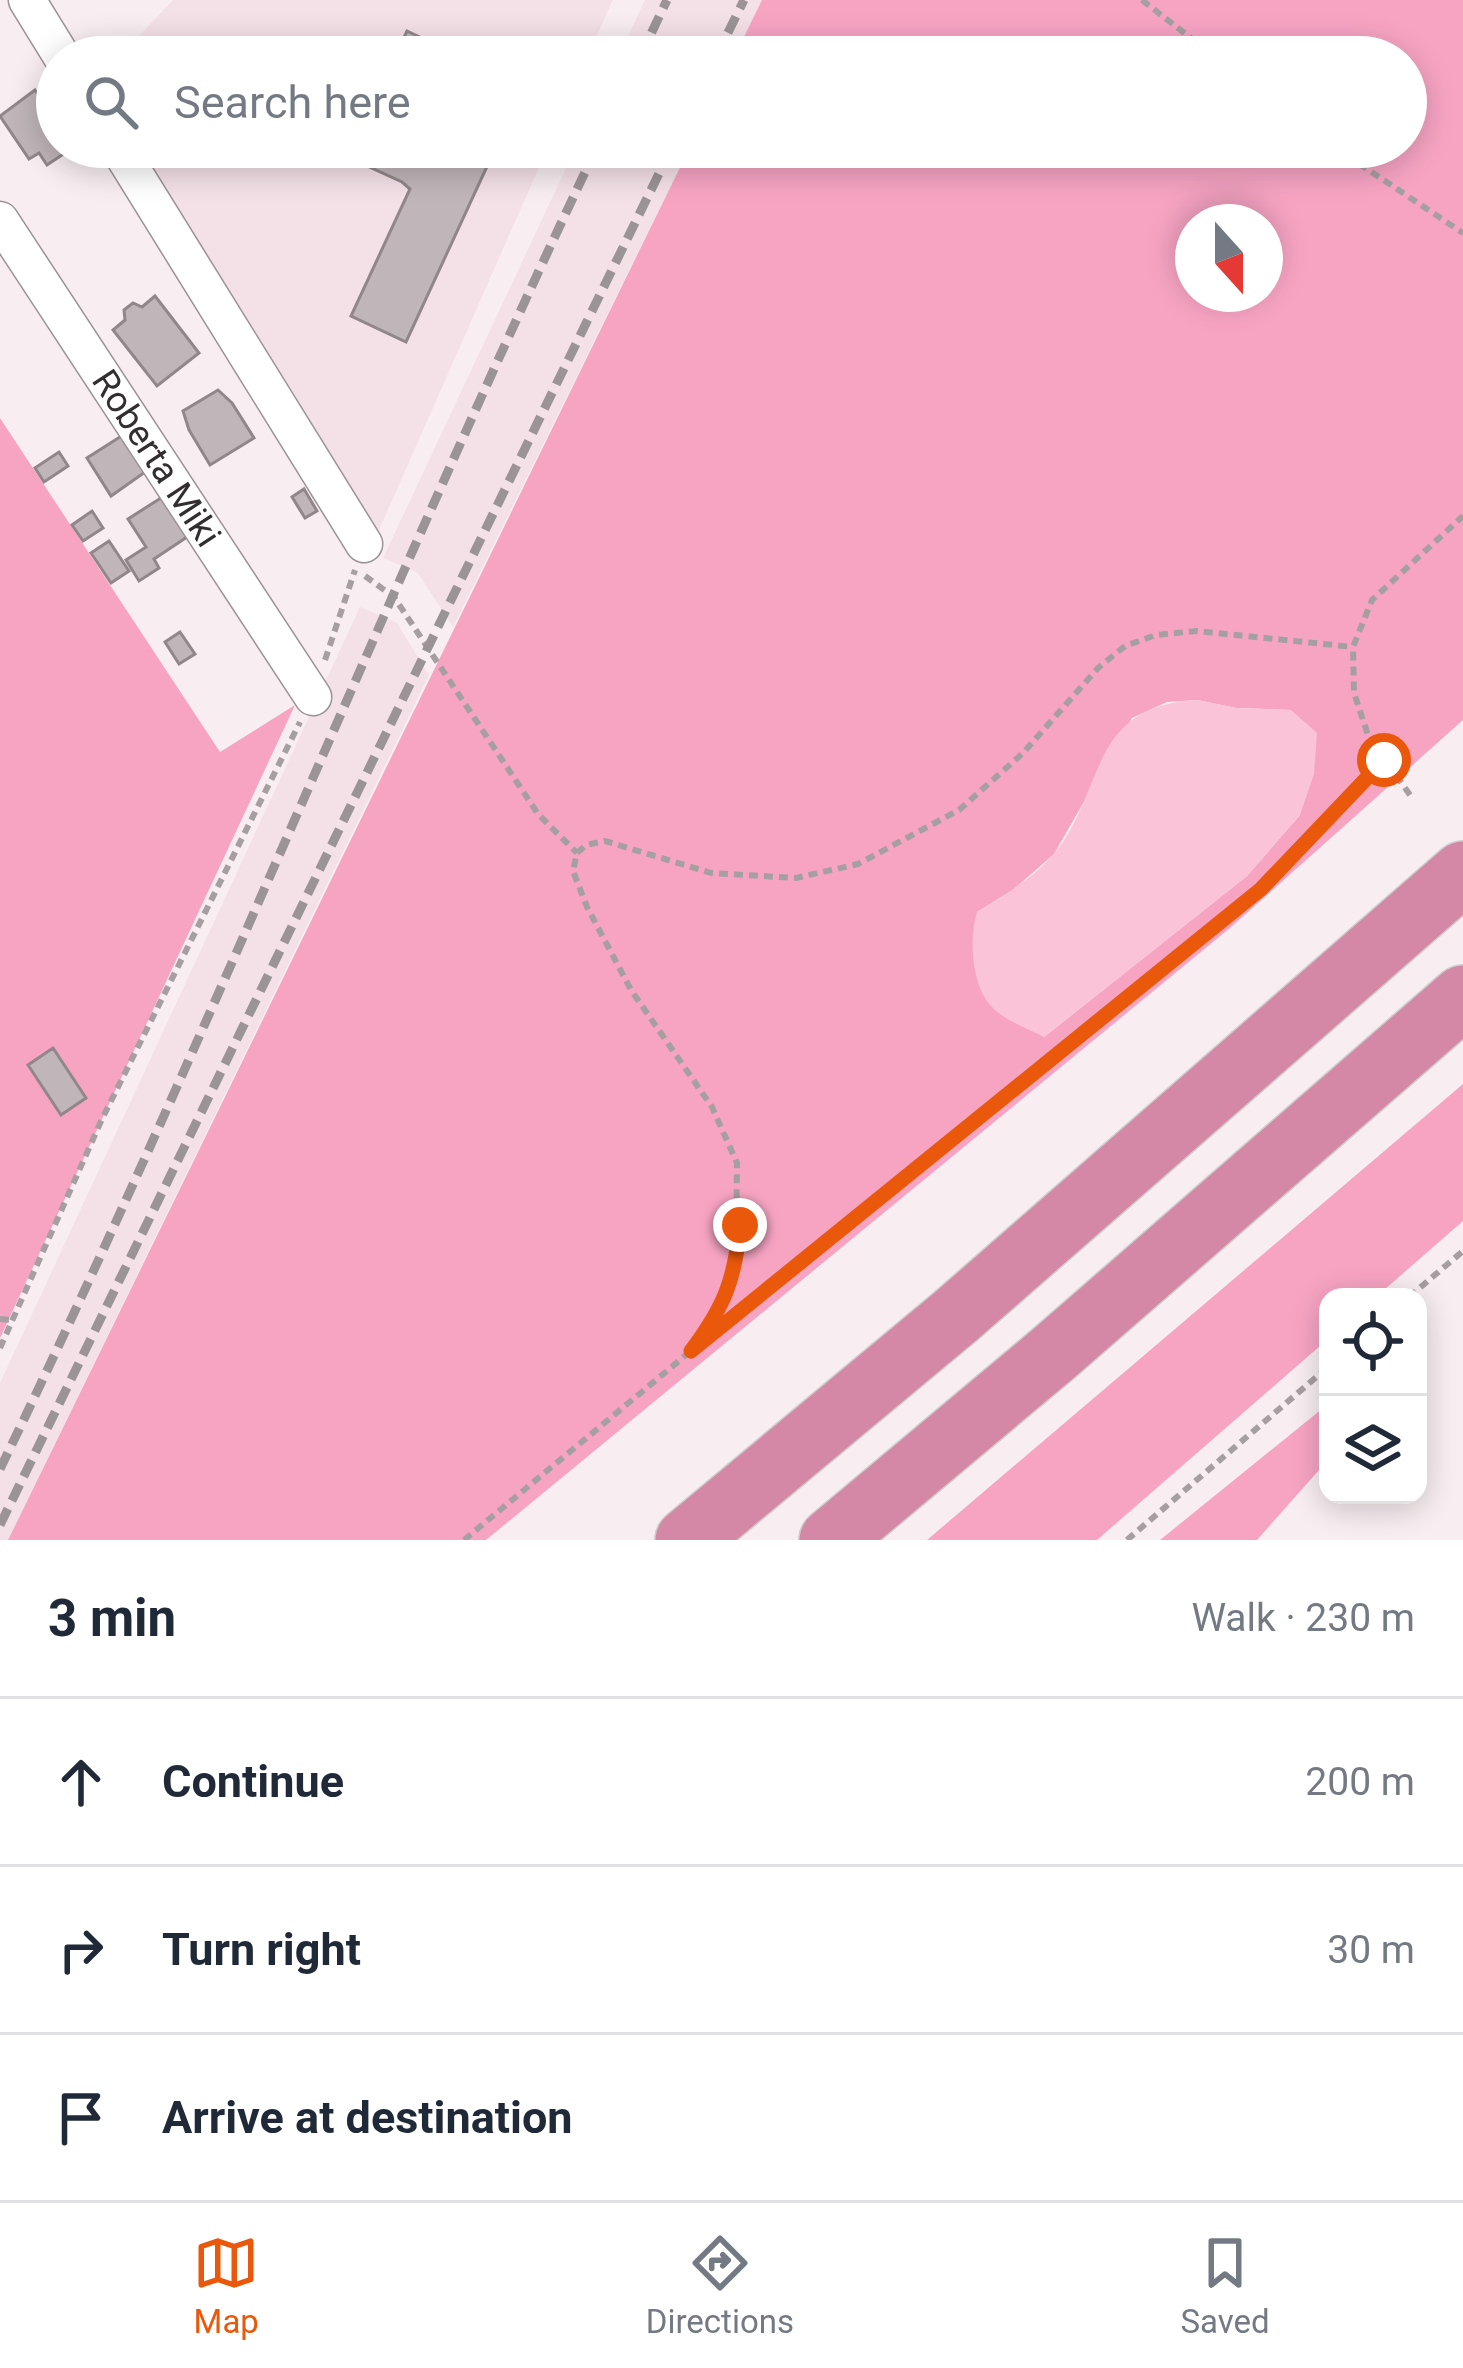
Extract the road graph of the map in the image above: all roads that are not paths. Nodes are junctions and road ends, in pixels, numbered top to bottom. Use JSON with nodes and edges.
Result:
{"nodes":[{"id":1,"x":27,"y":0,"type":"edge"},
{"id":2,"x":49,"y":36,"type":"edge"},
{"id":3,"x":130,"y":168,"type":"edge"},
{"id":4,"x":0,"y":220,"type":"edge"},
{"id":5,"x":359,"y":558,"type":"road end"},
{"id":6,"x":313,"y":697,"type":"road end"},
{"id":7,"x":1463,"y":873,"type":"edge"},
{"id":8,"x":1463,"y":997,"type":"edge"},
{"id":9,"x":687,"y":1540,"type":"edge"},
{"id":10,"x":831,"y":1540,"type":"edge"}],
"edges":[{"from":1,"to":2,"type":"street"},
{"from":3,"to":5,"type":"street"},
{"from":4,"to":6,"type":"street","name":"Roberta Miki"},
{"from":7,"to":9,"type":"highway"},
{"from":8,"to":10,"type":"highway"}]}
